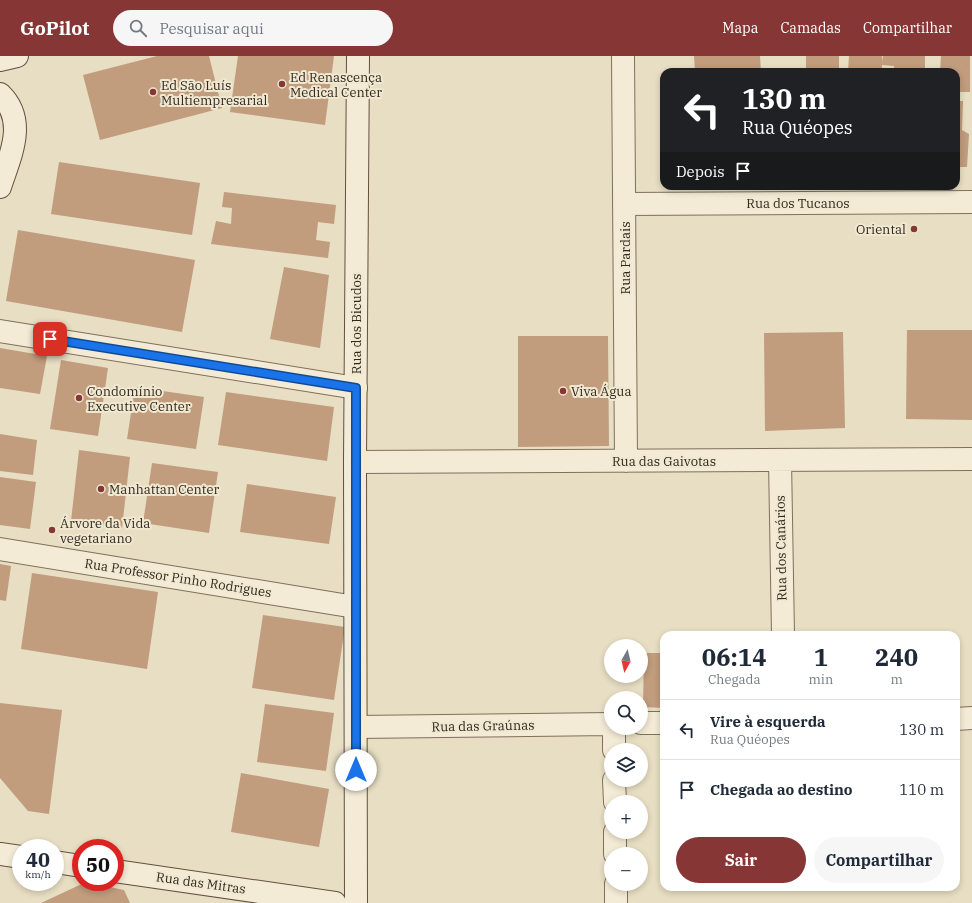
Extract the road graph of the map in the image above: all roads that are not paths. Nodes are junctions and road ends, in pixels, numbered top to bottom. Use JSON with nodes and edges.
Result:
{"nodes":[{"id":1,"x":17,"y":56,"type":"edge"},
{"id":2,"x":358,"y":56,"type":"edge"},
{"id":3,"x":623,"y":56,"type":"edge"},
{"id":4,"x":0,"y":60,"type":"edge"},
{"id":5,"x":0,"y":94,"type":"edge"},
{"id":6,"x":0,"y":187,"type":"edge"},
{"id":7,"x":972,"y":202,"type":"edge"},
{"id":8,"x":624,"y":204,"type":"junction"},
{"id":9,"x":0,"y":331,"type":"edge"},
{"id":10,"x":356,"y":388,"type":"junction"},
{"id":11,"x":972,"y":459,"type":"edge"},
{"id":12,"x":780,"y":460,"type":"junction"},
{"id":13,"x":626,"y":461,"type":"junction"},
{"id":14,"x":355,"y":462,"type":"junction"},
{"id":15,"x":0,"y":549,"type":"edge"},
{"id":16,"x":356,"y":606,"type":"junction"},
{"id":17,"x":783,"y":631,"type":"edge"},
{"id":18,"x":960,"y":718,"type":"edge"},
{"id":19,"x":972,"y":718,"type":"edge"},
{"id":20,"x":648,"y":723,"type":"edge"},
{"id":21,"x":660,"y":723,"type":"edge"},
{"id":22,"x":604,"y":724,"type":"edge"},
{"id":23,"x":356,"y":728,"type":"junction"},
{"id":24,"x":0,"y":854,"type":"edge"},
{"id":25,"x":12,"y":856,"type":"edge"},
{"id":26,"x":124,"y":871,"type":"edge"},
{"id":27,"x":616,"y":891,"type":"edge"},
{"id":28,"x":335,"y":903,"type":"edge"},
{"id":29,"x":356,"y":903,"type":"edge"},
{"id":30,"x":616,"y":903,"type":"edge"}],
"edges":[{"from":1,"to":4,"type":"street"},
{"from":2,"to":10,"type":"street","name":"Rua dos Bicudos"},
{"from":3,"to":8,"type":"street","name":"Rua Pardais"},
{"from":5,"to":6,"type":"street"},
{"from":7,"to":8,"type":"street","name":"Rua dos Tucanos"},
{"from":8,"to":13,"type":"street","name":"Rua Pardais"},
{"from":9,"to":10,"type":"street"},
{"from":10,"to":14,"type":"street","name":"Rua dos Bicudos"},
{"from":11,"to":12,"type":"street","name":"Rua das Gaivotas"},
{"from":12,"to":13,"type":"street","name":"Rua das Gaivotas"},
{"from":12,"to":17,"type":"street","name":"Rua dos Canários"},
{"from":13,"to":14,"type":"street","name":"Rua das Gaivotas"},
{"from":14,"to":16,"type":"street","name":"Rua dos Bicudos"},
{"from":15,"to":16,"type":"street","name":"Rua Professor Pinho Rodrigues"},
{"from":16,"to":23,"type":"street","name":"Rua dos Bicudos"},
{"from":18,"to":19,"type":"street"},
{"from":20,"to":21,"type":"street"},
{"from":22,"to":23,"type":"street","name":"Rua das Graúnas"},
{"from":23,"to":29,"type":"street","name":"Rua dos Bicudos"},
{"from":24,"to":25,"type":"street"},
{"from":26,"to":28,"type":"street","name":"Rua das Mitras"},
{"from":27,"to":30,"type":"street"}]}
